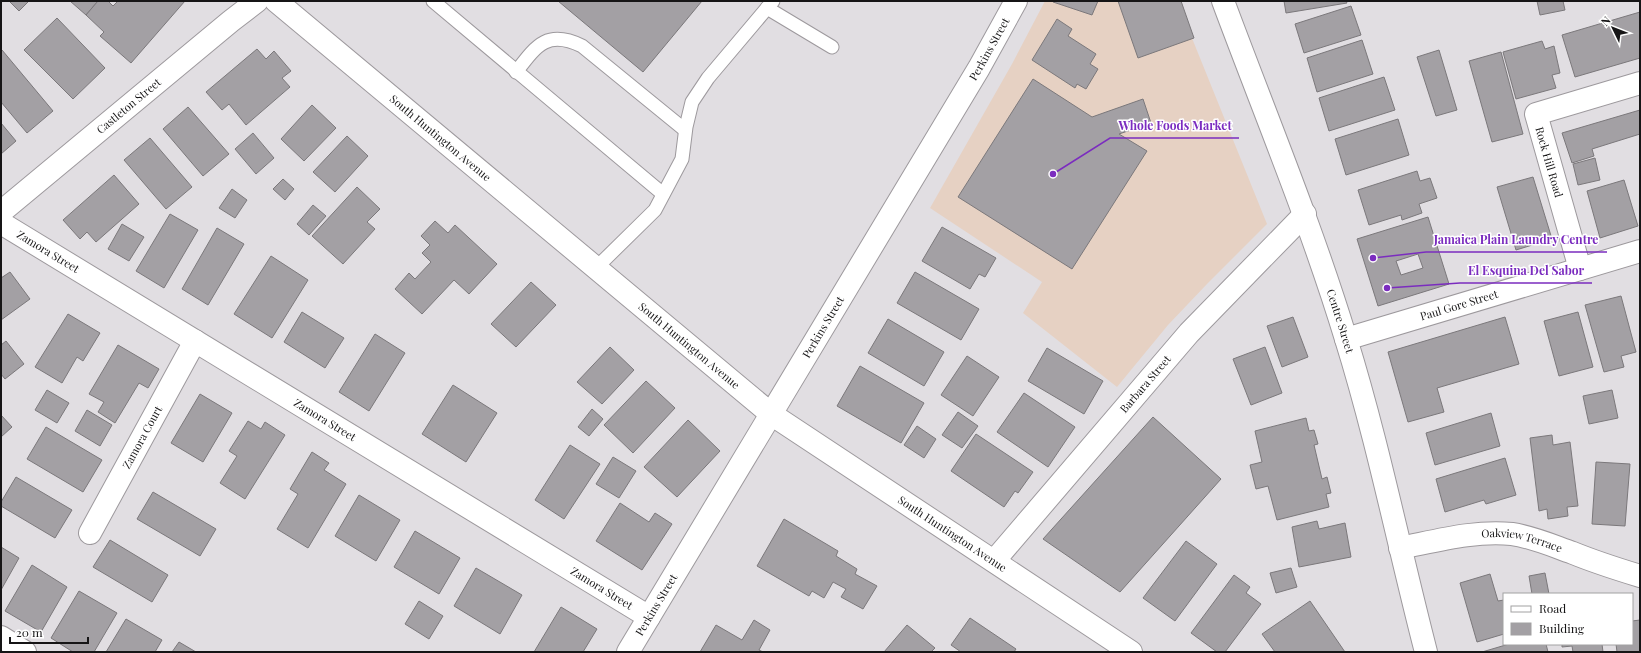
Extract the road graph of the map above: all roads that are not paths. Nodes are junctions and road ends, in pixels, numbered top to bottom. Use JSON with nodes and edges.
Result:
{"nodes":[{"id":1,"x":257,"y":1,"type":"edge"},
{"id":2,"x":276,"y":1,"type":"edge"},
{"id":3,"x":433,"y":1,"type":"edge"},
{"id":4,"x":1016,"y":1,"type":"edge"},
{"id":5,"x":1223,"y":1,"type":"edge"},
{"id":6,"x":770,"y":4,"type":"edge"},
{"id":7,"x":832,"y":47,"type":"dead end"},
{"id":8,"x":516,"y":72,"type":"junction"},
{"id":9,"x":1640,"y":83,"type":"edge"},
{"id":10,"x":685,"y":130,"type":"junction"},
{"id":11,"x":663,"y":194,"type":"junction"},
{"id":12,"x":1,"y":212,"type":"edge"},
{"id":13,"x":1305,"y":214,"type":"junction"},
{"id":14,"x":1,"y":223,"type":"edge"},
{"id":15,"x":1640,"y":251,"type":"edge"},
{"id":16,"x":596,"y":268,"type":"junction"},
{"id":17,"x":1580,"y":269,"type":"junction"},
{"id":18,"x":1346,"y":339,"type":"junction"},
{"id":19,"x":195,"y":341,"type":"junction"},
{"id":20,"x":771,"y":414,"type":"junction"},
{"id":21,"x":90,"y":533,"type":"dead end"},
{"id":22,"x":1400,"y":548,"type":"junction"},
{"id":23,"x":994,"y":561,"type":"junction"},
{"id":24,"x":1640,"y":576,"type":"edge"},
{"id":25,"x":649,"y":617,"type":"junction"},
{"id":26,"x":1,"y":637,"type":"edge"},
{"id":27,"x":25,"y":652,"type":"edge"},
{"id":28,"x":628,"y":652,"type":"edge"},
{"id":29,"x":1131,"y":652,"type":"edge"},
{"id":30,"x":1426,"y":652,"type":"edge"}],
"edges":[{"from":1,"to":12,"type":"street","name":"Castleton Street"},
{"from":2,"to":16,"type":"street","name":"South Huntington Avenue"},
{"from":3,"to":8,"type":"lane"},
{"from":4,"to":20,"type":"street","name":"Perkins Street"},
{"from":5,"to":13,"type":"street","name":"Centre Street"},
{"from":6,"to":7,"type":"lane"},
{"from":6,"to":10,"type":"lane"},
{"from":8,"to":10,"type":"lane"},
{"from":8,"to":11,"type":"lane"},
{"from":9,"to":17,"type":"street","name":"Rock Hill Road"},
{"from":10,"to":11,"type":"lane"},
{"from":11,"to":16,"type":"lane"},
{"from":13,"to":18,"type":"street","name":"Centre Street"},
{"from":13,"to":23,"type":"street","name":"Barbara Street"},
{"from":14,"to":19,"type":"street","name":"Zamora Street"},
{"from":15,"to":17,"type":"street","name":"Paul Gore Street"},
{"from":16,"to":20,"type":"street","name":"South Huntington Avenue"},
{"from":17,"to":18,"type":"street","name":"Paul Gore Street"},
{"from":18,"to":22,"type":"street","name":"Centre Street"},
{"from":19,"to":21,"type":"street","name":"Zamora Court"},
{"from":19,"to":25,"type":"street","name":"Zamora Street"},
{"from":20,"to":23,"type":"street","name":"South Huntington Avenue"},
{"from":20,"to":25,"type":"street","name":"Perkins Street"},
{"from":22,"to":24,"type":"street","name":"Oakview Terrace"},
{"from":22,"to":30,"type":"street","name":"Centre Street"},
{"from":23,"to":29,"type":"street","name":"South Huntington Avenue"},
{"from":25,"to":28,"type":"street","name":"Perkins Street"},
{"from":26,"to":27,"type":"street"}]}
